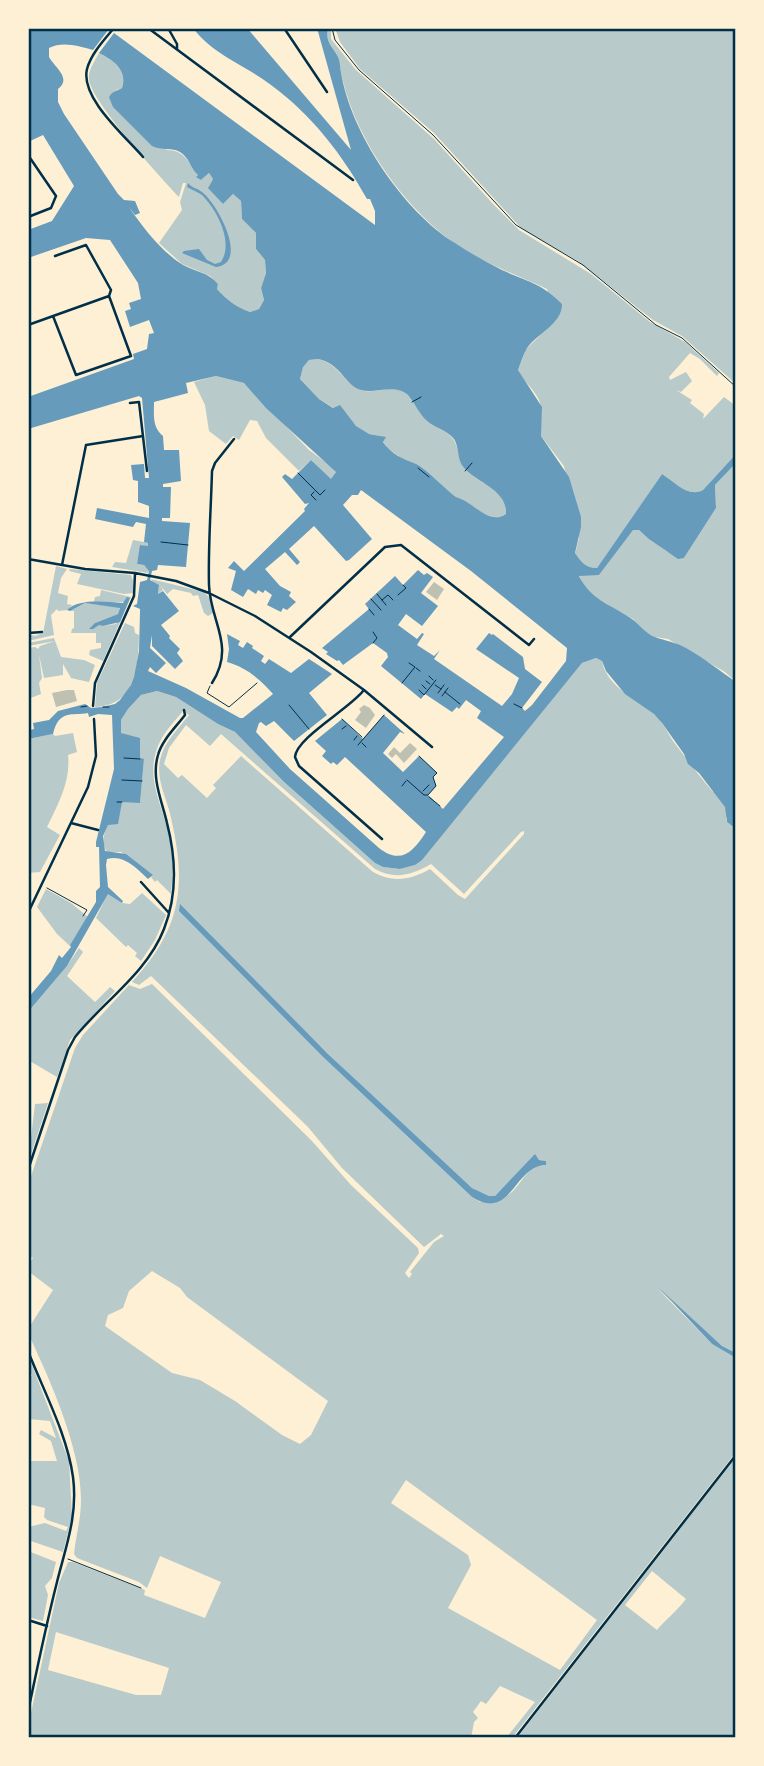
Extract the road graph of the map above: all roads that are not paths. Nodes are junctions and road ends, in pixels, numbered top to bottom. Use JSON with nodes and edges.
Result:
{"nodes":[{"id":1,"x":114,"y":28,"type":"edge"},
{"id":2,"x":148,"y":28,"type":"edge"},
{"id":3,"x":168,"y":28,"type":"edge"},
{"id":4,"x":285,"y":28,"type":"edge"},
{"id":5,"x":291,"y":28,"type":"edge"},
{"id":6,"x":290,"y":36,"type":"junction"},
{"id":7,"x":177,"y":49,"type":"junction"},
{"id":8,"x":327,"y":92,"type":"dead end"},
{"id":9,"x":28,"y":155,"type":"edge"},
{"id":10,"x":143,"y":157,"type":"dead end"},
{"id":11,"x":354,"y":180,"type":"dead end"},
{"id":12,"x":28,"y":217,"type":"edge"},
{"id":13,"x":55,"y":257,"type":"dead end"},
{"id":14,"x":109,"y":296,"type":"junction"},
{"id":15,"x":53,"y":316,"type":"junction"},
{"id":16,"x":28,"y":325,"type":"edge"},
{"id":17,"x":130,"y":403,"type":"dead end"},
{"id":18,"x":143,"y":436,"type":"junction"},
{"id":19,"x":234,"y":439,"type":"dead end"},
{"id":20,"x":147,"y":471,"type":"dead end"},
{"id":21,"x":28,"y":559,"type":"edge"},
{"id":22,"x":62,"y":565,"type":"junction"},
{"id":23,"x":135,"y":573,"type":"junction"},
{"id":24,"x":209,"y":593,"type":"junction"},
{"id":25,"x":42,"y":632,"type":"dead end"},
{"id":26,"x":28,"y":633,"type":"edge"},
{"id":27,"x":290,"y":637,"type":"junction"},
{"id":28,"x":534,"y":639,"type":"dead end"},
{"id":29,"x":212,"y":683,"type":"joint"},
{"id":30,"x":257,"y":683,"type":"dead end"},
{"id":31,"x":364,"y":690,"type":"junction"},
{"id":32,"x":93,"y":706,"type":"dead end"},
{"id":33,"x":184,"y":710,"type":"dead end"},
{"id":34,"x":94,"y":719,"type":"dead end"},
{"id":35,"x":432,"y":747,"type":"dead end"},
{"id":36,"x":71,"y":823,"type":"junction"},
{"id":37,"x":98,"y":830,"type":"dead end"},
{"id":38,"x":382,"y":839,"type":"dead end"},
{"id":39,"x":141,"y":882,"type":"dead end"},
{"id":40,"x":28,"y":913,"type":"edge"},
{"id":41,"x":169,"y":913,"type":"junction"},
{"id":42,"x":28,"y":1170,"type":"edge"},
{"id":43,"x":28,"y":1352,"type":"edge"},
{"id":44,"x":736,"y":1455,"type":"edge"},
{"id":45,"x":28,"y":1620,"type":"edge"},
{"id":46,"x":47,"y":1626,"type":"junction"},
{"id":47,"x":28,"y":1712,"type":"edge"},
{"id":48,"x":515,"y":1738,"type":"edge"}],
"edges":[{"from":1,"to":10,"type":"street"},
{"from":2,"to":7,"type":"street"},
{"from":3,"to":7,"type":"street"},
{"from":4,"to":6,"type":"street"},
{"from":5,"to":6,"type":"street"},
{"from":6,"to":8,"type":"street"},
{"from":7,"to":11,"type":"street"},
{"from":9,"to":12,"type":"street"},
{"from":13,"to":14,"type":"street"},
{"from":14,"to":15,"type":"street"},
{"from":14,"to":15,"type":"street"},
{"from":15,"to":16,"type":"street"},
{"from":17,"to":18,"type":"street"},
{"from":18,"to":20,"type":"street"},
{"from":18,"to":22,"type":"street"},
{"from":19,"to":24,"type":"street"},
{"from":21,"to":22,"type":"street"},
{"from":22,"to":23,"type":"street"},
{"from":23,"to":24,"type":"street"},
{"from":23,"to":32,"type":"street"},
{"from":24,"to":27,"type":"street"},
{"from":24,"to":29,"type":"street"},
{"from":25,"to":26,"type":"street"},
{"from":27,"to":28,"type":"street"},
{"from":27,"to":31,"type":"street"},
{"from":29,"to":30,"type":"lane"},
{"from":31,"to":35,"type":"street"},
{"from":31,"to":38,"type":"street"},
{"from":33,"to":41,"type":"street"},
{"from":34,"to":36,"type":"street"},
{"from":36,"to":37,"type":"street"},
{"from":36,"to":40,"type":"street"},
{"from":39,"to":41,"type":"street"},
{"from":41,"to":42,"type":"street"},
{"from":43,"to":46,"type":"street"},
{"from":44,"to":48,"type":"street"},
{"from":45,"to":46,"type":"street"},
{"from":46,"to":47,"type":"street"}]}
